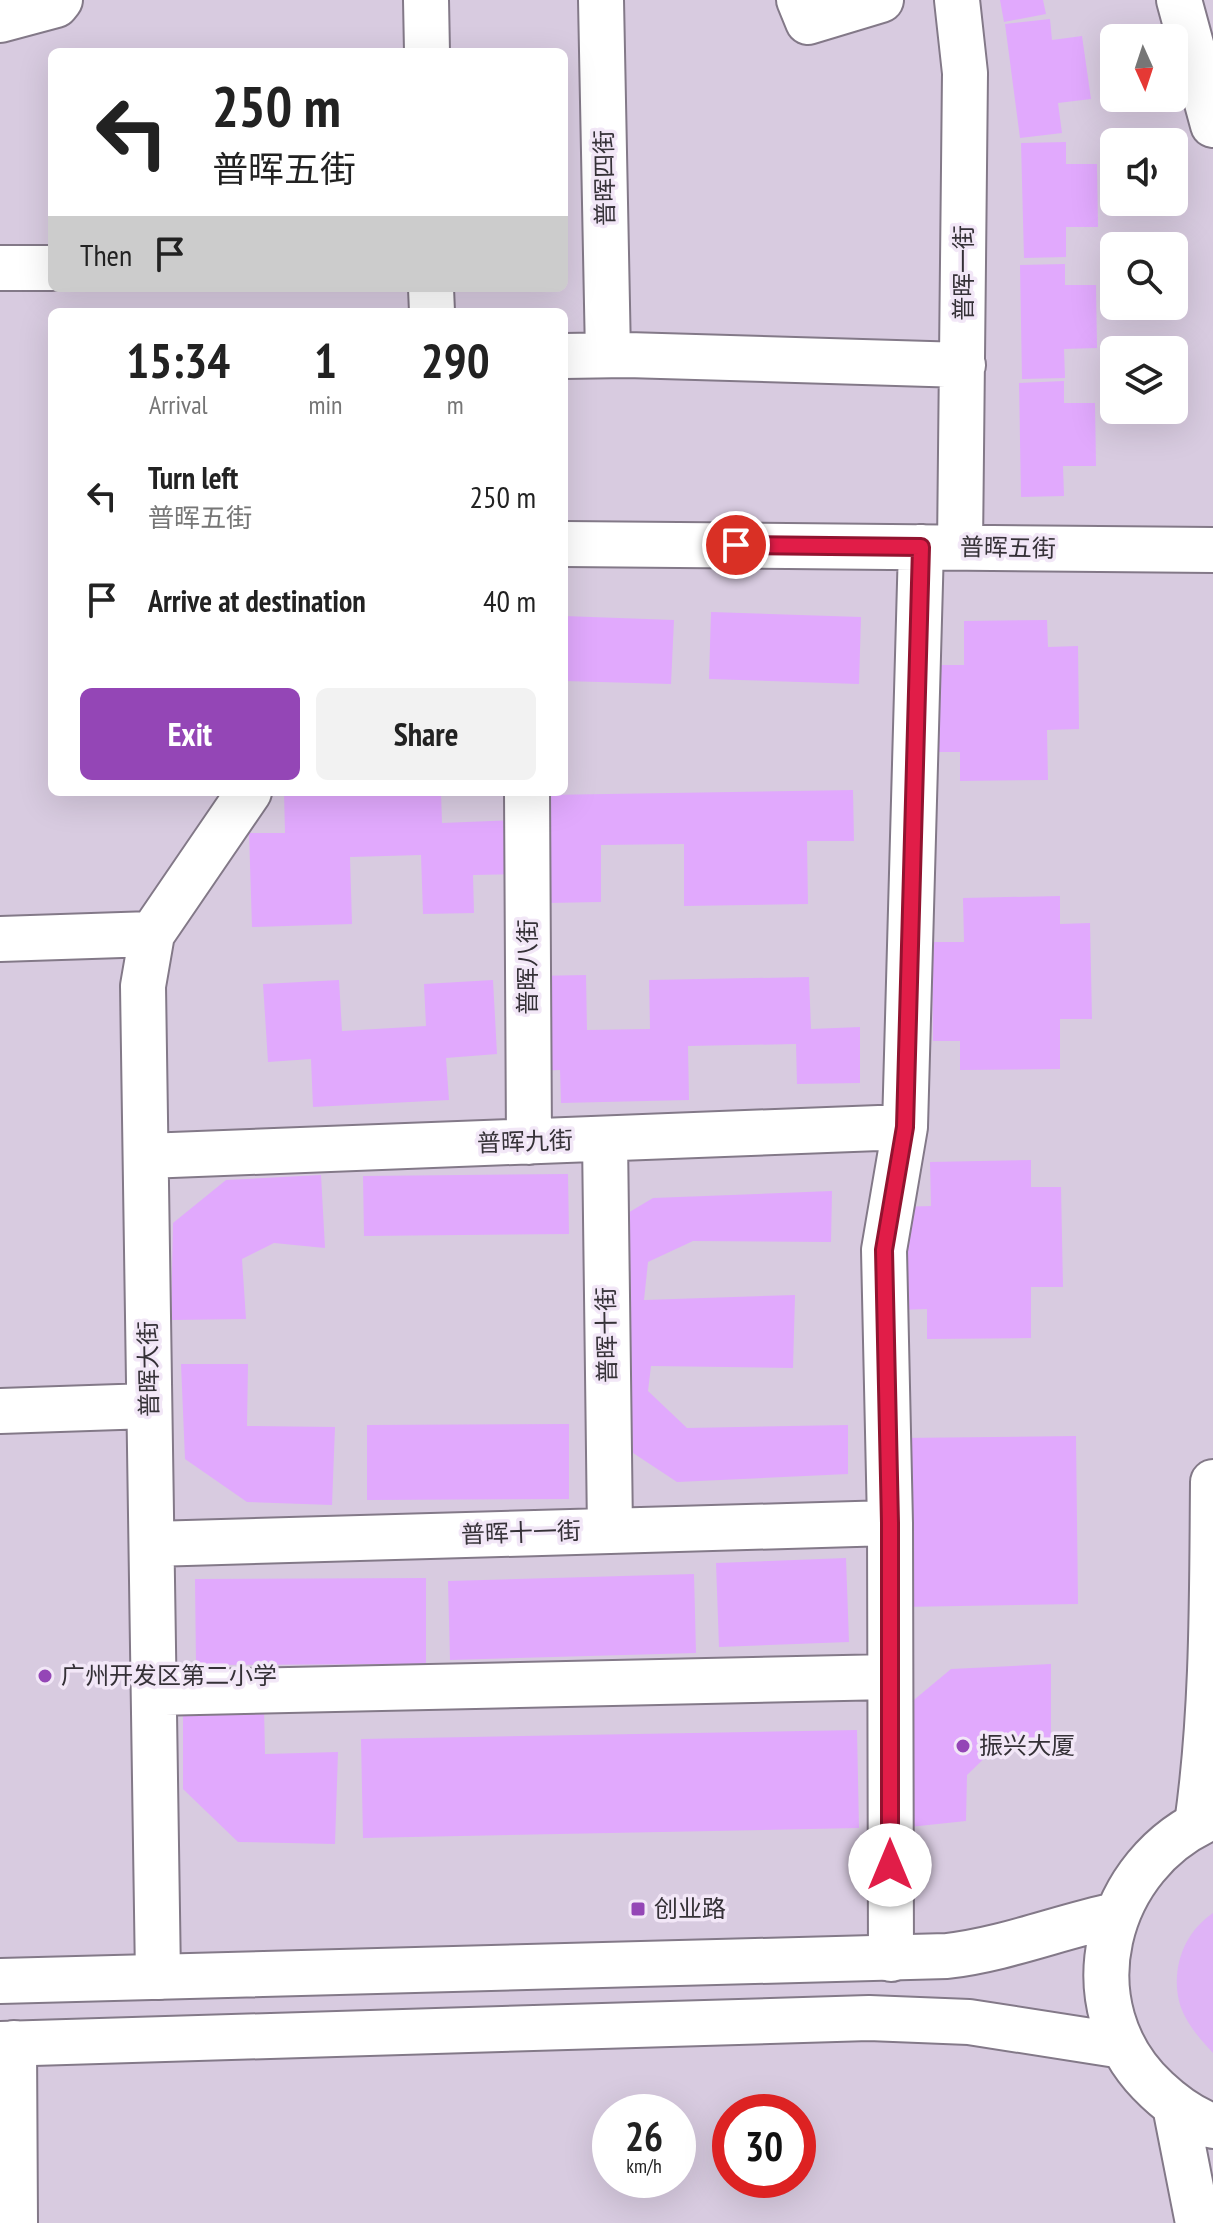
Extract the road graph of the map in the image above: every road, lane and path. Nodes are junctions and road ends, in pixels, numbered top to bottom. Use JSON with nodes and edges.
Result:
{"nodes":[{"id":1,"x":60,"y":0,"type":"edge"},
{"id":2,"x":426,"y":0,"type":"edge"},
{"id":3,"x":601,"y":0,"type":"edge"},
{"id":4,"x":799,"y":0,"type":"edge"},
{"id":5,"x":881,"y":0,"type":"edge"},
{"id":6,"x":957,"y":0,"type":"edge"},
{"id":7,"x":1179,"y":0,"type":"edge"},
{"id":8,"x":0,"y":20,"type":"edge"},
{"id":9,"x":427,"y":48,"type":"edge"},
{"id":10,"x":1213,"y":125,"type":"edge"},
{"id":11,"x":0,"y":268,"type":"edge"},
{"id":12,"x":48,"y":268,"type":"edge"},
{"id":13,"x":608,"y":355,"type":"junction"},
{"id":14,"x":568,"y":356,"type":"edge"},
{"id":15,"x":963,"y":365,"type":"junction"},
{"id":16,"x":568,"y":544,"type":"edge"},
{"id":17,"x":941,"y":547,"type":"junction"},
{"id":18,"x":1213,"y":550,"type":"edge"},
{"id":19,"x":246,"y":796,"type":"edge"},
{"id":20,"x":527,"y":796,"type":"edge"},
{"id":21,"x":152,"y":934,"type":"junction"},
{"id":22,"x":0,"y":939,"type":"edge"},
{"id":23,"x":905,"y":1127,"type":"junction"},
{"id":24,"x":605,"y":1139,"type":"junction"},
{"id":25,"x":529,"y":1142,"type":"junction"},
{"id":26,"x":146,"y":1156,"type":"junction"},
{"id":27,"x":149,"y":1406,"type":"junction"},
{"id":28,"x":0,"y":1411,"type":"edge"},
{"id":29,"x":1213,"y":1482,"type":"edge"},
{"id":30,"x":890,"y":1523,"type":"junction"},
{"id":31,"x":610,"y":1531,"type":"junction"},
{"id":32,"x":152,"y":1544,"type":"junction"},
{"id":33,"x":890,"y":1677,"type":"junction"},
{"id":34,"x":154,"y":1693,"type":"junction"},
{"id":35,"x":1205,"y":1820,"type":"edge"},
{"id":36,"x":1116,"y":1915,"type":"junction"},
{"id":37,"x":891,"y":1959,"type":"junction"},
{"id":38,"x":158,"y":1977,"type":"junction"},
{"id":39,"x":0,"y":1981,"type":"edge"},
{"id":40,"x":7,"y":2043,"type":"edge"},
{"id":41,"x":1123,"y":2046,"type":"junction"},
{"id":42,"x":1175,"y":2106,"type":"junction"},
{"id":43,"x":1213,"y":2126,"type":"edge"},
{"id":44,"x":15,"y":2223,"type":"edge"},
{"id":45,"x":1198,"y":2223,"type":"edge"}],
"edges":[{"from":1,"to":8,"type":"street"},
{"from":2,"to":9,"type":"street"},
{"from":3,"to":13,"type":"street","name":"普晖四街"},
{"from":4,"to":5,"type":"street"},
{"from":6,"to":15,"type":"street","name":"普晖一街"},
{"from":7,"to":10,"type":"street"},
{"from":11,"to":12,"type":"street"},
{"from":13,"to":14,"type":"street"},
{"from":13,"to":15,"type":"street"},
{"from":15,"to":17,"type":"street","name":"普晖一街"},
{"from":16,"to":17,"type":"street","name":"普晖五街"},
{"from":17,"to":18,"type":"street","name":"普晖五街"},
{"from":17,"to":23,"type":"street","name":"普晖一街"},
{"from":19,"to":21,"type":"street","name":"普晖大街"},
{"from":20,"to":25,"type":"street","name":"普晖八街"},
{"from":21,"to":22,"type":"street"},
{"from":21,"to":26,"type":"street","name":"普晖大街"},
{"from":23,"to":24,"type":"street","name":"普晖九街"},
{"from":23,"to":30,"type":"street","name":"普晖一街"},
{"from":24,"to":25,"type":"street","name":"普晖九街"},
{"from":24,"to":31,"type":"street","name":"普晖十街"},
{"from":25,"to":26,"type":"street","name":"普晖九街"},
{"from":26,"to":27,"type":"street","name":"普晖大街"},
{"from":27,"to":28,"type":"street"},
{"from":27,"to":32,"type":"street","name":"普晖大街"},
{"from":29,"to":35,"type":"street"},
{"from":30,"to":31,"type":"street","name":"普晖十一街"},
{"from":30,"to":33,"type":"street","name":"普晖一街"},
{"from":31,"to":32,"type":"street","name":"普晖十一街"},
{"from":32,"to":34,"type":"street","name":"普晖大街"},
{"from":33,"to":34,"type":"street"},
{"from":33,"to":37,"type":"street","name":"普晖一街"},
{"from":34,"to":38,"type":"street","name":"普晖大街"},
{"from":35,"to":36,"type":"street"},
{"from":36,"to":37,"type":"street"},
{"from":36,"to":41,"type":"street"},
{"from":37,"to":38,"type":"street"},
{"from":38,"to":39,"type":"street"},
{"from":40,"to":41,"type":"street"},
{"from":40,"to":44,"type":"street"},
{"from":41,"to":42,"type":"street"},
{"from":42,"to":43,"type":"street"},
{"from":42,"to":45,"type":"street"}]}
